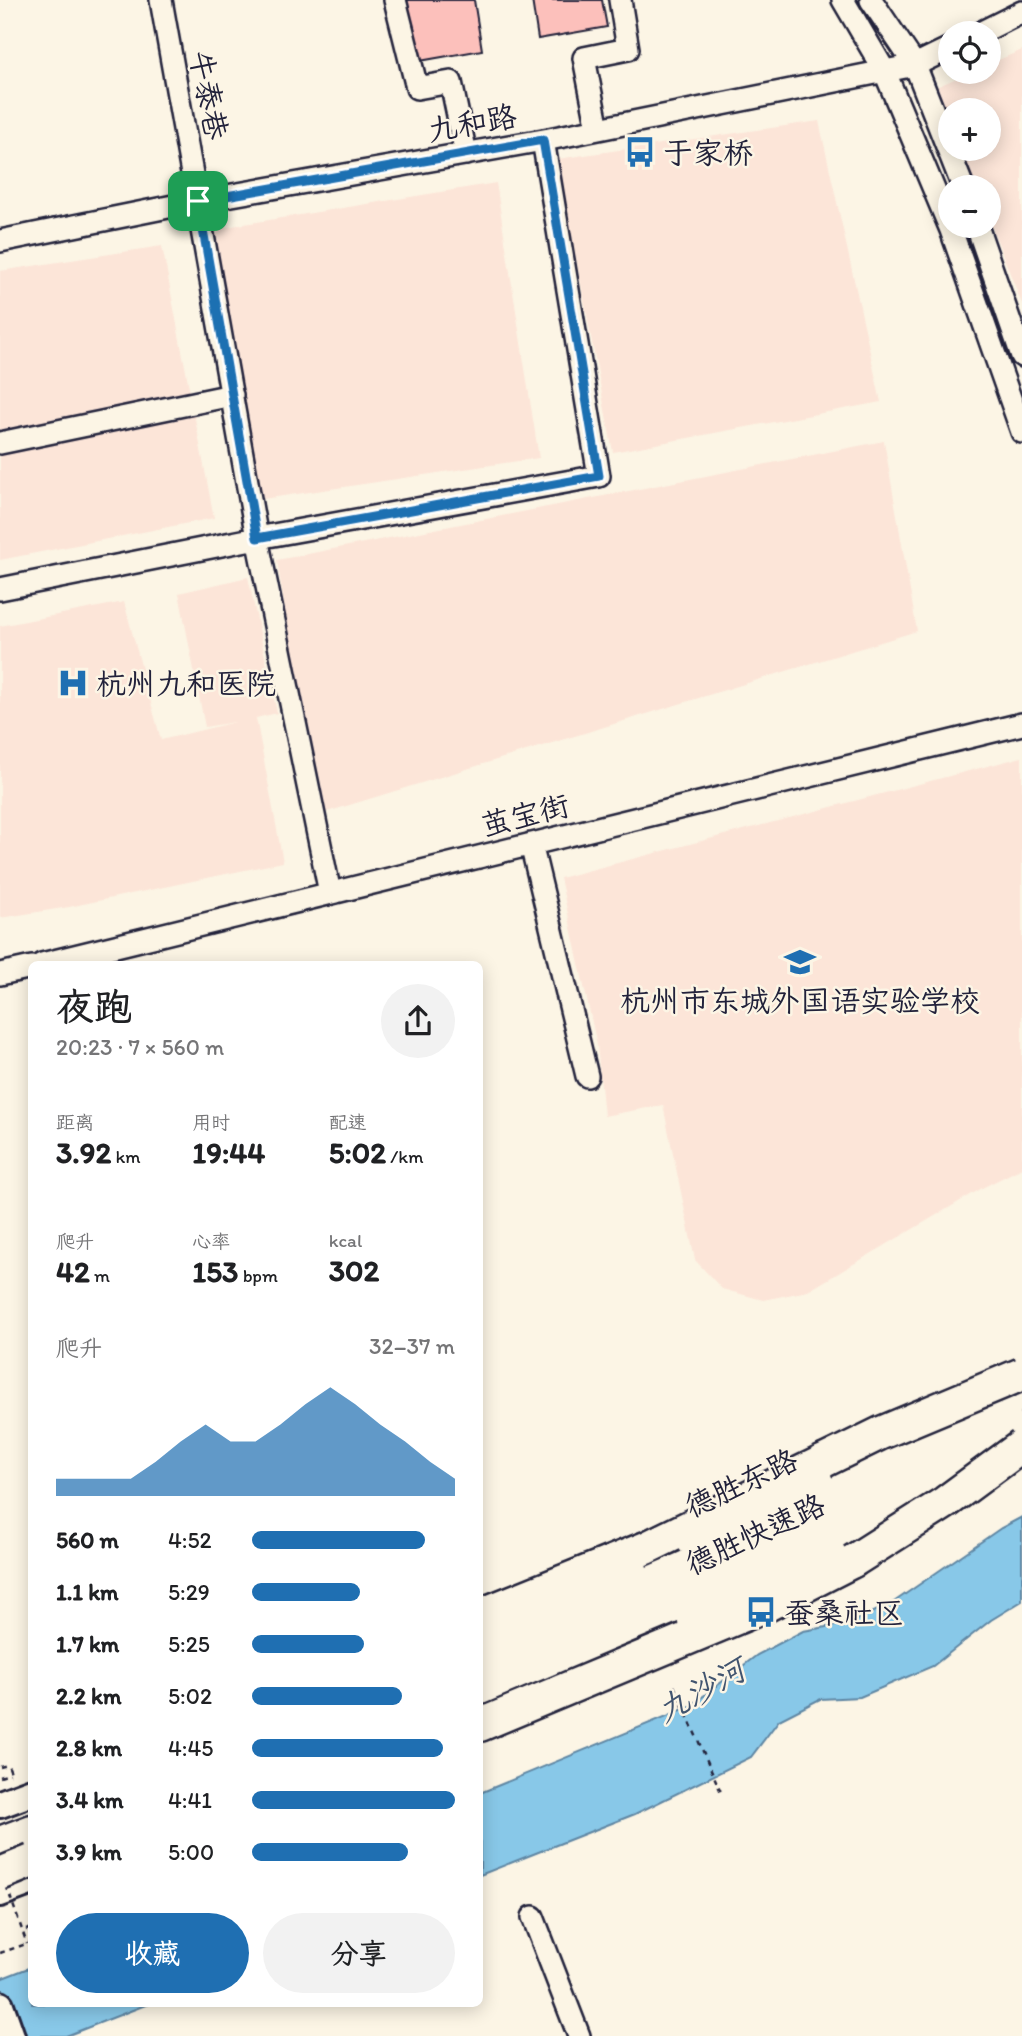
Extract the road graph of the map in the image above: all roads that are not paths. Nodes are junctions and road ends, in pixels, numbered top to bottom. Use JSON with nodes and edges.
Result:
{"nodes":[{"id":1,"x":161,"y":0,"type":"edge"},
{"id":2,"x":395,"y":0,"type":"edge"},
{"id":3,"x":620,"y":0,"type":"edge"},
{"id":4,"x":843,"y":0,"type":"edge"},
{"id":5,"x":871,"y":0,"type":"edge"},
{"id":6,"x":1022,"y":12,"type":"edge"},
{"id":7,"x":1001,"y":22,"type":"edge"},
{"id":8,"x":938,"y":54,"type":"edge"},
{"id":9,"x":915,"y":65,"type":"junction"},
{"id":10,"x":884,"y":70,"type":"junction"},
{"id":11,"x":598,"y":129,"type":"junction"},
{"id":12,"x":543,"y":140,"type":"junction"},
{"id":13,"x":466,"y":154,"type":"junction"},
{"id":14,"x":958,"y":175,"type":"edge"},
{"id":15,"x":198,"y":201,"type":"junction"},
{"id":16,"x":981,"y":238,"type":"edge"},
{"id":17,"x":0,"y":241,"type":"edge"},
{"id":18,"x":1022,"y":356,"type":"edge"},
{"id":19,"x":232,"y":395,"type":"junction"},
{"id":20,"x":1022,"y":432,"type":"edge"},
{"id":21,"x":0,"y":443,"type":"edge"},
{"id":22,"x":257,"y":538,"type":"junction"},
{"id":23,"x":0,"y":589,"type":"edge"},
{"id":24,"x":1022,"y":724,"type":"edge"},
{"id":25,"x":531,"y":844,"type":"junction"},
{"id":26,"x":330,"y":893,"type":"junction"},
{"id":27,"x":54,"y":961,"type":"edge"},
{"id":28,"x":28,"y":968,"type":"edge"},
{"id":29,"x":0,"y":974,"type":"edge"},
{"id":30,"x":587,"y":1076,"type":"dead end"},
{"id":31,"x":1022,"y":1373,"type":"edge"},
{"id":32,"x":1022,"y":1393,"type":"edge"},
{"id":33,"x":1022,"y":1429,"type":"edge"},
{"id":34,"x":1022,"y":1446,"type":"edge"},
{"id":35,"x":1022,"y":1453,"type":"edge"},
{"id":36,"x":483,"y":1614,"type":"edge"},
{"id":37,"x":483,"y":1633,"type":"edge"},
{"id":38,"x":483,"y":1654,"type":"edge"},
{"id":39,"x":483,"y":1687,"type":"edge"},
{"id":40,"x":483,"y":1708,"type":"edge"},
{"id":41,"x":483,"y":1724,"type":"edge"},
{"id":42,"x":23,"y":1786,"type":"edge"},
{"id":43,"x":0,"y":1804,"type":"edge"},
{"id":44,"x":28,"y":1810,"type":"edge"},
{"id":45,"x":0,"y":1821,"type":"edge"},
{"id":46,"x":28,"y":1832,"type":"edge"},
{"id":47,"x":0,"y":1843,"type":"edge"},
{"id":48,"x":28,"y":1865,"type":"edge"},
{"id":49,"x":10,"y":1885,"type":"edge"},
{"id":50,"x":533,"y":1917,"type":"dead end"},
{"id":51,"x":0,"y":2005,"type":"edge"},
{"id":52,"x":11,"y":2036,"type":"edge"},
{"id":53,"x":579,"y":2036,"type":"edge"}],
"edges":[{"from":1,"to":15,"type":"street","name":"牛泰巷"},
{"from":2,"to":13,"type":"street"},
{"from":3,"to":11,"type":"street"},
{"from":4,"to":10,"type":"street"},
{"from":5,"to":9,"type":"street"},
{"from":6,"to":7,"type":"street"},
{"from":8,"to":9,"type":"street","name":"九和路"},
{"from":9,"to":10,"type":"street","name":"九和路"},
{"from":9,"to":14,"type":"street"},
{"from":10,"to":11,"type":"street","name":"九和路"},
{"from":10,"to":20,"type":"street"},
{"from":11,"to":12,"type":"street","name":"九和路"},
{"from":12,"to":13,"type":"street","name":"九和路"},
{"from":12,"to":22,"type":"street"},
{"from":13,"to":15,"type":"street","name":"九和路"},
{"from":15,"to":17,"type":"street","name":"九和路"},
{"from":15,"to":19,"type":"street","name":"牛泰巷"},
{"from":16,"to":18,"type":"street"},
{"from":19,"to":21,"type":"street"},
{"from":19,"to":22,"type":"street","name":"牛泰巷"},
{"from":22,"to":23,"type":"street"},
{"from":22,"to":26,"type":"street","name":"牛泰巷"},
{"from":24,"to":25,"type":"street","name":"茧宝街"},
{"from":25,"to":26,"type":"street","name":"茧宝街"},
{"from":25,"to":30,"type":"street"},
{"from":26,"to":27,"type":"street","name":"茧宝街"},
{"from":28,"to":29,"type":"street"},
{"from":31,"to":36,"type":"highway","bridge":true},
{"from":31,"to":37,"type":"main road","name":"德胜东路"},
{"from":32,"to":38,"type":"highway","name":"德胜快速路"},
{"from":33,"to":39,"type":"highway","name":"德胜快速路"},
{"from":34,"to":41,"type":"highway","bridge":true},
{"from":35,"to":40,"type":"main road"},
{"from":42,"to":43,"type":"main road"},
{"from":44,"to":45,"type":"main road"},
{"from":46,"to":47,"type":"highway"},
{"from":48,"to":49,"type":"highway","bridge":true},
{"from":50,"to":53,"type":"street"},
{"from":51,"to":52,"type":"main road"}]}
